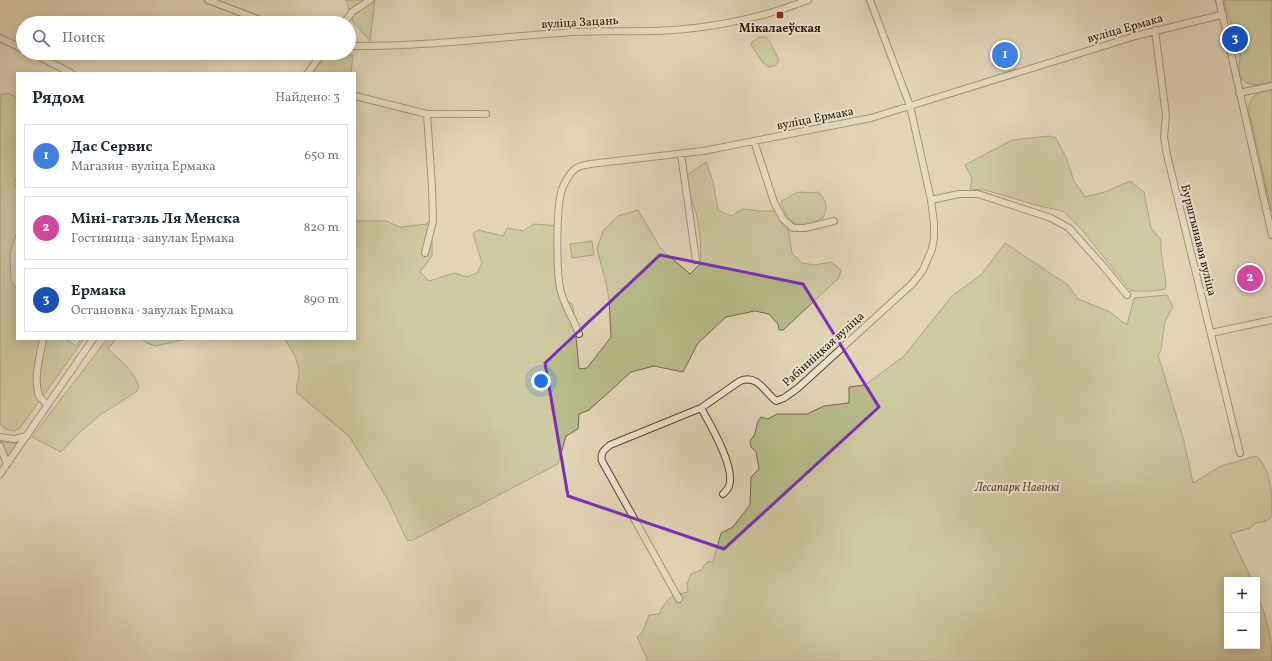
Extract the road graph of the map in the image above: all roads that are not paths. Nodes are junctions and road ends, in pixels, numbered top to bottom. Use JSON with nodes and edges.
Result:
{"nodes":[{"id":1,"x":208,"y":0,"type":"edge"},
{"id":2,"x":370,"y":0,"type":"edge"},
{"id":3,"x":808,"y":0,"type":"edge"},
{"id":4,"x":870,"y":0,"type":"edge"},
{"id":5,"x":1219,"y":0,"type":"edge"},
{"id":6,"x":1221,"y":15,"type":"junction"},
{"id":7,"x":250,"y":16,"type":"edge"},
{"id":8,"x":349,"y":16,"type":"edge"},
{"id":9,"x":1155,"y":30,"type":"junction"},
{"id":10,"x":0,"y":38,"type":"edge"},
{"id":11,"x":16,"y":46,"type":"edge"},
{"id":12,"x":356,"y":46,"type":"edge"},
{"id":13,"x":46,"y":60,"type":"edge"},
{"id":14,"x":317,"y":60,"type":"edge"},
{"id":15,"x":69,"y":72,"type":"edge"},
{"id":16,"x":309,"y":72,"type":"edge"},
{"id":17,"x":1272,"y":86,"type":"edge"},
{"id":18,"x":1239,"y":93,"type":"junction"},
{"id":19,"x":356,"y":96,"type":"edge"},
{"id":20,"x":910,"y":106,"type":"junction"},
{"id":21,"x":427,"y":114,"type":"junction"},
{"id":22,"x":486,"y":114,"type":"dead end"},
{"id":23,"x":754,"y":141,"type":"junction"},
{"id":24,"x":682,"y":154,"type":"junction"},
{"id":25,"x":931,"y":200,"type":"junction"},
{"id":26,"x":834,"y":221,"type":"dead end"},
{"id":27,"x":1272,"y":236,"type":"edge"},
{"id":28,"x":425,"y":253,"type":"dead end"},
{"id":29,"x":696,"y":260,"type":"dead end"},
{"id":30,"x":1127,"y":295,"type":"dead end"},
{"id":31,"x":1272,"y":320,"type":"edge"},
{"id":32,"x":1211,"y":332,"type":"junction"},
{"id":33,"x":579,"y":334,"type":"dead end"},
{"id":34,"x":43,"y":340,"type":"edge"},
{"id":35,"x":92,"y":340,"type":"edge"},
{"id":36,"x":47,"y":405,"type":"junction"},
{"id":37,"x":701,"y":408,"type":"junction"},
{"id":38,"x":0,"y":436,"type":"edge"},
{"id":39,"x":27,"y":436,"type":"junction"},
{"id":40,"x":0,"y":446,"type":"edge"},
{"id":41,"x":1240,"y":453,"type":"dead end"},
{"id":42,"x":7,"y":464,"type":"junction"},
{"id":43,"x":0,"y":474,"type":"edge"},
{"id":44,"x":723,"y":494,"type":"dead end"},
{"id":45,"x":679,"y":599,"type":"dead end"}],
"edges":[{"from":1,"to":7,"type":"street"},
{"from":2,"to":8,"type":"street"},
{"from":3,"to":12,"type":"street","name":"вуліца Зацань"},
{"from":4,"to":20,"type":"street","name":"Рабінніцкая вуліца"},
{"from":5,"to":6,"type":"street"},
{"from":6,"to":9,"type":"street","name":"вуліца Ермака"},
{"from":6,"to":18,"type":"street"},
{"from":9,"to":20,"type":"street","name":"вуліца Ермака"},
{"from":9,"to":32,"type":"street","name":"Бурштынавая вуліца"},
{"from":10,"to":11,"type":"street"},
{"from":13,"to":15,"type":"street"},
{"from":14,"to":16,"type":"street"},
{"from":17,"to":18,"type":"street"},
{"from":18,"to":27,"type":"street"},
{"from":19,"to":21,"type":"street"},
{"from":20,"to":23,"type":"street","name":"вуліца Ермака"},
{"from":20,"to":25,"type":"street","name":"Рабінніцкая вуліца"},
{"from":21,"to":22,"type":"street"},
{"from":21,"to":28,"type":"street"},
{"from":23,"to":24,"type":"street","name":"вуліца Ермака"},
{"from":23,"to":26,"type":"street"},
{"from":24,"to":29,"type":"street"},
{"from":24,"to":33,"type":"street","name":"вуліца Ермака"},
{"from":25,"to":30,"type":"street"},
{"from":25,"to":37,"type":"street","name":"Рабінніцкая вуліца"},
{"from":31,"to":32,"type":"street"},
{"from":32,"to":41,"type":"street","name":"Бурштынавая вуліца"},
{"from":34,"to":36,"type":"street"},
{"from":35,"to":36,"type":"street"},
{"from":36,"to":39,"type":"street"},
{"from":37,"to":44,"type":"street"},
{"from":37,"to":45,"type":"street","name":"Рабінніцкая вуліца"},
{"from":38,"to":39,"type":"street"},
{"from":39,"to":42,"type":"street"},
{"from":40,"to":42,"type":"street"},
{"from":42,"to":43,"type":"street"}]}
